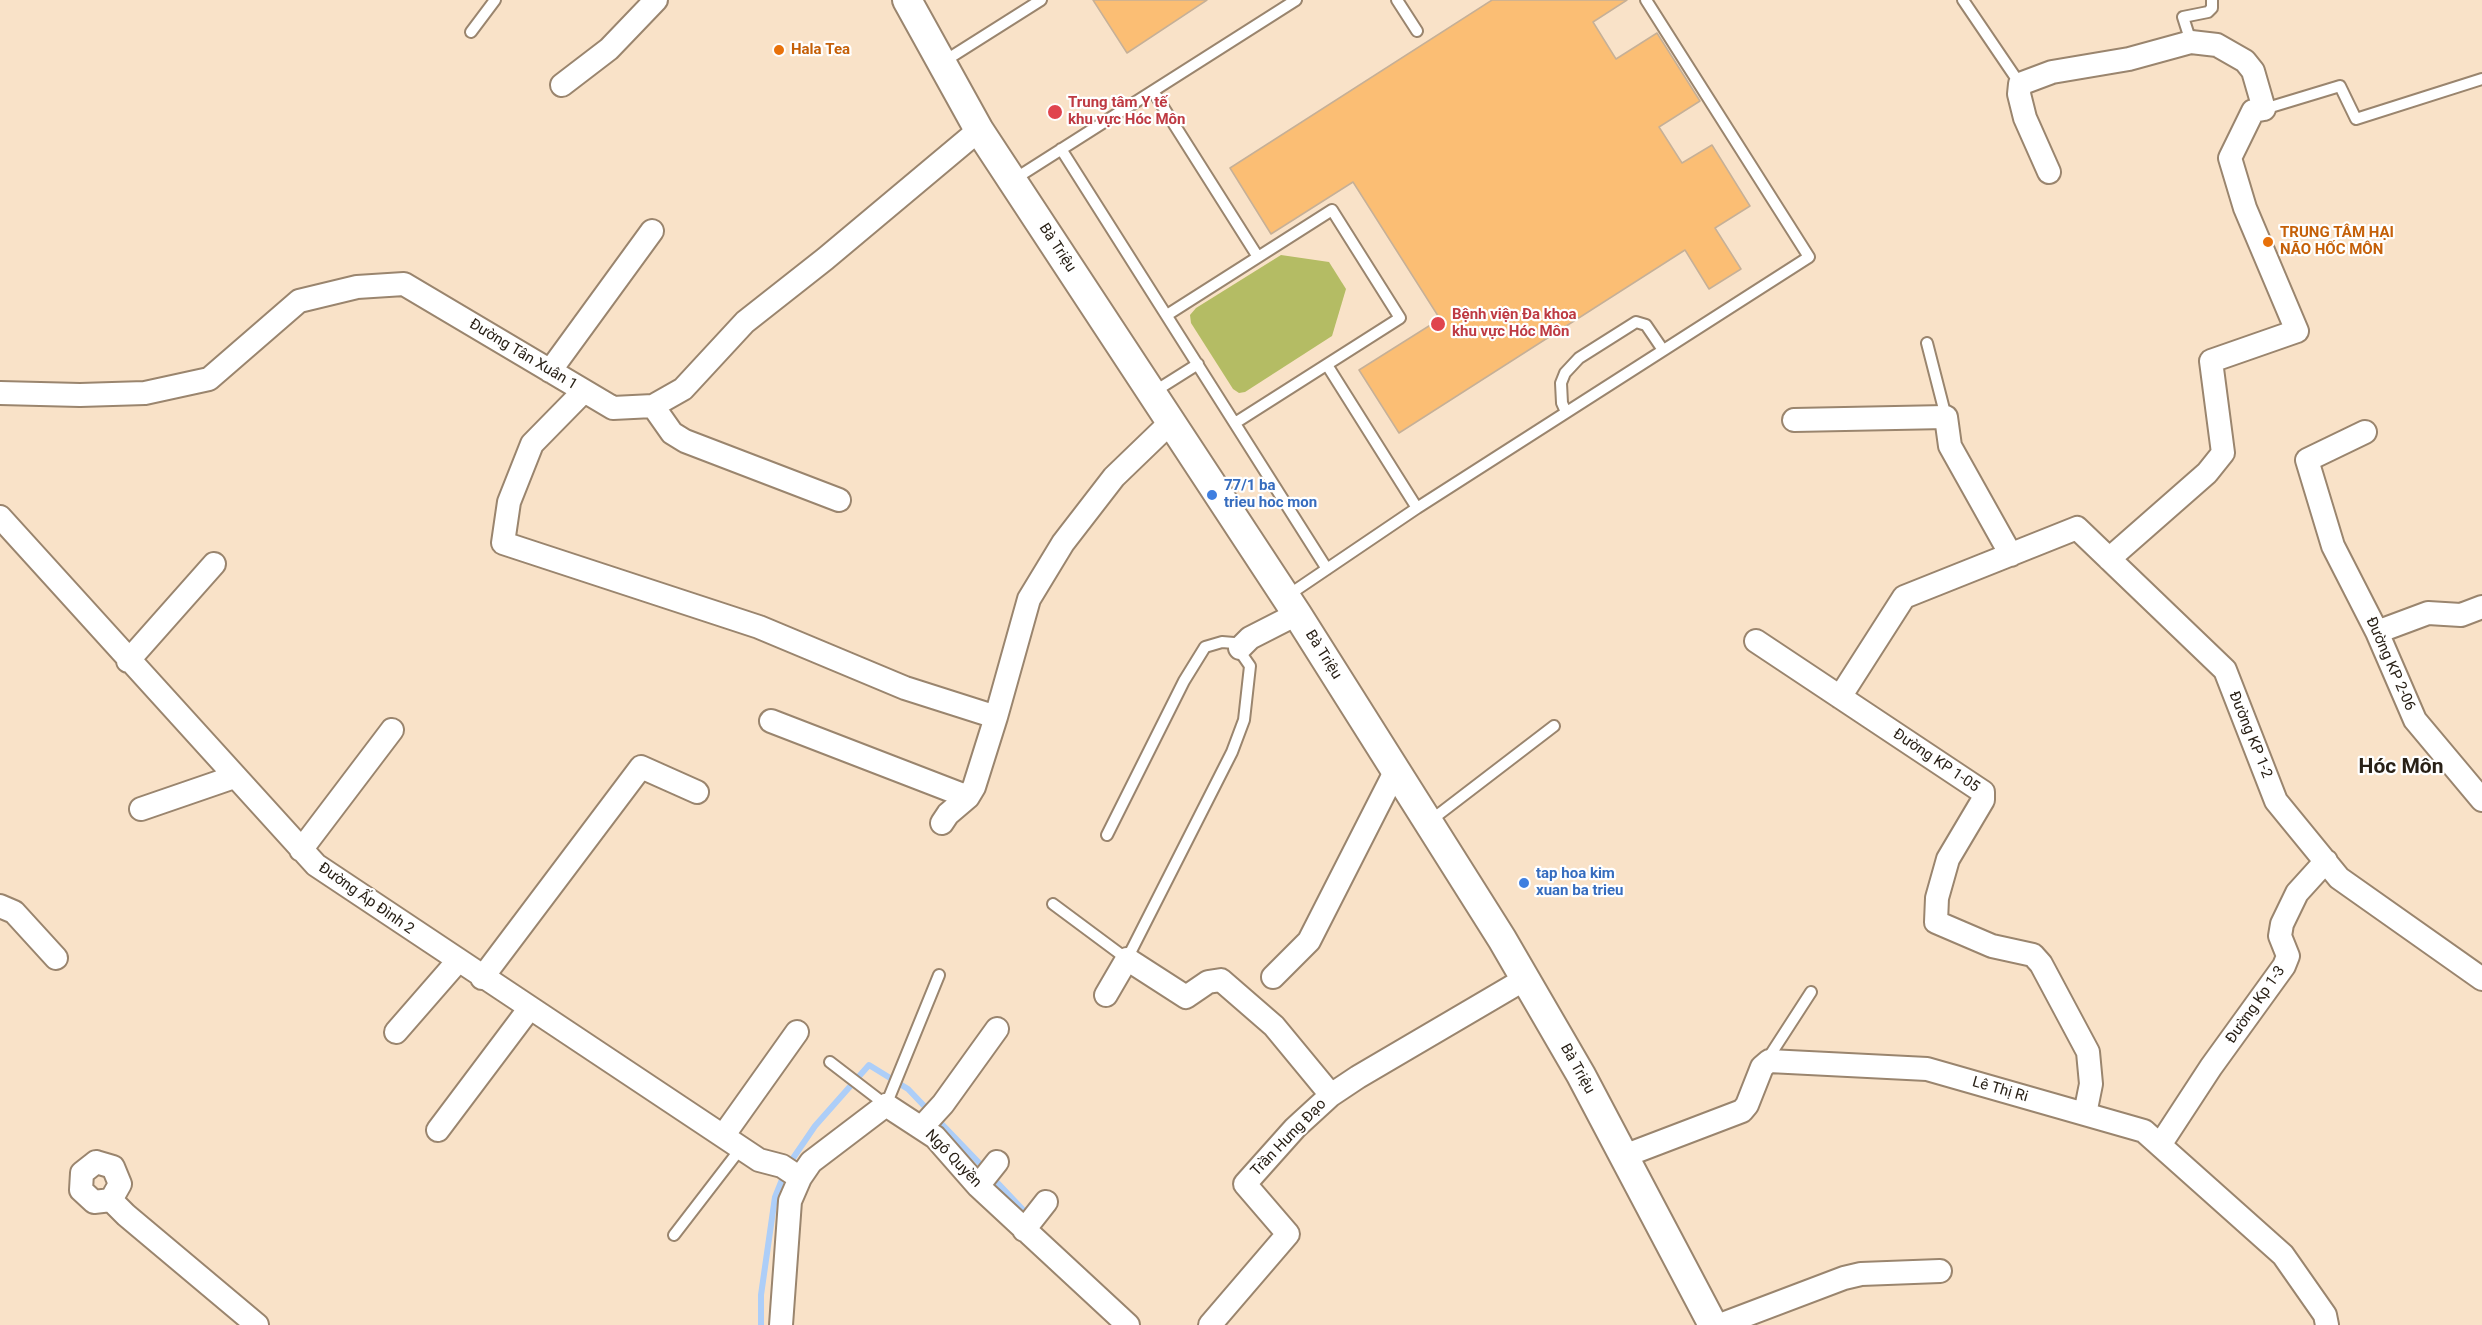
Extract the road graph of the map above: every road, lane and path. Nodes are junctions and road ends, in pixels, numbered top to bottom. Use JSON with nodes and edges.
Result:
{"nodes":[{"id":1,"x":495,"y":0,"type":"edge"},
{"id":2,"x":656,"y":0,"type":"edge"},
{"id":3,"x":907,"y":0,"type":"edge"},
{"id":4,"x":1041,"y":0,"type":"edge"},
{"id":5,"x":1296,"y":0,"type":"edge"},
{"id":6,"x":1397,"y":0,"type":"edge"},
{"id":7,"x":1646,"y":0,"type":"edge"},
{"id":8,"x":1963,"y":0,"type":"edge"},
{"id":9,"x":2212,"y":0,"type":"edge"},
{"id":10,"x":1417,"y":31,"type":"dead end"},
{"id":11,"x":471,"y":32,"type":"dead end"},
{"id":12,"x":2191,"y":42,"type":"junction"},
{"id":13,"x":943,"y":62,"type":"junction"},
{"id":14,"x":2482,"y":79,"type":"edge"},
{"id":15,"x":2020,"y":84,"type":"junction"},
{"id":16,"x":562,"y":86,"type":"dead end"},
{"id":17,"x":1153,"y":91,"type":"junction"},
{"id":18,"x":2264,"y":109,"type":"junction"},
{"id":19,"x":979,"y":130,"type":"junction"},
{"id":20,"x":1061,"y":149,"type":"junction"},
{"id":21,"x":2049,"y":172,"type":"dead end"},
{"id":22,"x":1012,"y":180,"type":"junction"},
{"id":23,"x":652,"y":231,"type":"dead end"},
{"id":24,"x":1258,"y":257,"type":"junction"},
{"id":25,"x":1167,"y":315,"type":"junction"},
{"id":26,"x":1927,"y":343,"type":"dead end"},
{"id":27,"x":1663,"y":350,"type":"junction"},
{"id":28,"x":1198,"y":364,"type":"junction"},
{"id":29,"x":1327,"y":365,"type":"junction"},
{"id":30,"x":550,"y":371,"type":"junction"},
{"id":31,"x":584,"y":391,"type":"junction"},
{"id":32,"x":0,"y":393,"type":"edge"},
{"id":33,"x":1151,"y":393,"type":"junction"},
{"id":34,"x":653,"y":406,"type":"junction"},
{"id":35,"x":1566,"y":412,"type":"junction"},
{"id":36,"x":1946,"y":417,"type":"junction"},
{"id":37,"x":1794,"y":420,"type":"dead end"},
{"id":38,"x":1170,"y":423,"type":"junction"},
{"id":39,"x":1235,"y":423,"type":"junction"},
{"id":40,"x":2365,"y":432,"type":"dead end"},
{"id":41,"x":839,"y":500,"type":"dead end"},
{"id":42,"x":1417,"y":508,"type":"junction"},
{"id":43,"x":0,"y":517,"type":"edge"},
{"id":44,"x":2011,"y":555,"type":"junction"},
{"id":45,"x":2109,"y":558,"type":"junction"},
{"id":46,"x":214,"y":564,"type":"dead end"},
{"id":47,"x":1327,"y":569,"type":"junction"},
{"id":48,"x":1292,"y":605,"type":"junction"},
{"id":49,"x":2482,"y":607,"type":"edge"},
{"id":50,"x":2377,"y":632,"type":"junction"},
{"id":51,"x":1756,"y":642,"type":"dead end"},
{"id":52,"x":1240,"y":648,"type":"junction"},
{"id":53,"x":128,"y":661,"type":"junction"},
{"id":54,"x":1840,"y":697,"type":"junction"},
{"id":55,"x":996,"y":717,"type":"junction"},
{"id":56,"x":771,"y":721,"type":"dead end"},
{"id":57,"x":1554,"y":726,"type":"dead end"},
{"id":58,"x":392,"y":730,"type":"dead end"},
{"id":59,"x":1395,"y":772,"type":"junction"},
{"id":60,"x":234,"y":777,"type":"junction"},
{"id":61,"x":697,"y":792,"type":"dead end"},
{"id":62,"x":968,"y":797,"type":"junction"},
{"id":63,"x":2482,"y":800,"type":"edge"},
{"id":64,"x":141,"y":809,"type":"dead end"},
{"id":65,"x":942,"y":823,"type":"dead end"},
{"id":66,"x":1428,"y":823,"type":"junction"},
{"id":67,"x":1107,"y":835,"type":"dead end"},
{"id":68,"x":301,"y":850,"type":"junction"},
{"id":69,"x":2326,"y":861,"type":"junction"},
{"id":70,"x":1053,"y":904,"type":"dead end"},
{"id":71,"x":0,"y":906,"type":"edge"},
{"id":72,"x":56,"y":958,"type":"dead end"},
{"id":73,"x":1127,"y":959,"type":"junction"},
{"id":74,"x":457,"y":962,"type":"junction"},
{"id":75,"x":939,"y":975,"type":"dead end"},
{"id":76,"x":2481,"y":976,"type":"edge"},
{"id":77,"x":1273,"y":977,"type":"dead end"},
{"id":78,"x":482,"y":978,"type":"junction"},
{"id":79,"x":1525,"y":979,"type":"junction"},
{"id":80,"x":1811,"y":992,"type":"dead end"},
{"id":81,"x":1106,"y":995,"type":"dead end"},
{"id":82,"x":529,"y":1009,"type":"junction"},
{"id":83,"x":997,"y":1029,"type":"dead end"},
{"id":84,"x":396,"y":1032,"type":"dead end"},
{"id":85,"x":797,"y":1032,"type":"dead end"},
{"id":86,"x":830,"y":1062,"type":"dead end"},
{"id":87,"x":1765,"y":1063,"type":"junction"},
{"id":88,"x":1331,"y":1095,"type":"junction"},
{"id":89,"x":886,"y":1105,"type":"junction"},
{"id":90,"x":2085,"y":1114,"type":"junction"},
{"id":91,"x":924,"y":1125,"type":"junction"},
{"id":92,"x":438,"y":1130,"type":"dead end"},
{"id":93,"x":732,"y":1142,"type":"junction"},
{"id":94,"x":2160,"y":1145,"type":"junction"},
{"id":95,"x":1624,"y":1156,"type":"junction"},
{"id":96,"x":997,"y":1162,"type":"dead end"},
{"id":97,"x":790,"y":1172,"type":"junction"},
{"id":98,"x":980,"y":1184,"type":"junction"},
{"id":99,"x":111,"y":1200,"type":"dead end"},
{"id":100,"x":674,"y":1235,"type":"dead end"},
{"id":101,"x":1940,"y":1271,"type":"dead end"},
{"id":102,"x":256,"y":1325,"type":"edge"},
{"id":103,"x":781,"y":1325,"type":"edge"},
{"id":104,"x":1128,"y":1325,"type":"edge"},
{"id":105,"x":1210,"y":1325,"type":"edge"},
{"id":106,"x":1713,"y":1325,"type":"edge"},
{"id":107,"x":1720,"y":1325,"type":"edge"},
{"id":108,"x":2327,"y":1325,"type":"edge"}],
"edges":[{"from":1,"to":11,"type":"lane"},
{"from":2,"to":16,"type":"street"},
{"from":3,"to":13,"type":"street","name":"Bà Triệu"},
{"from":4,"to":13,"type":"lane"},
{"from":5,"to":17,"type":"lane"},
{"from":6,"to":10,"type":"lane"},
{"from":7,"to":27,"type":"lane"},
{"from":8,"to":15,"type":"lane"},
{"from":9,"to":12,"type":"lane"},
{"from":12,"to":15,"type":"street"},
{"from":12,"to":18,"type":"street"},
{"from":13,"to":19,"type":"street","name":"Bà Triệu"},
{"from":14,"to":18,"type":"lane"},
{"from":15,"to":21,"type":"street"},
{"from":17,"to":20,"type":"lane"},
{"from":17,"to":24,"type":"lane"},
{"from":18,"to":45,"type":"street"},
{"from":19,"to":22,"type":"street","name":"Bà Triệu"},
{"from":19,"to":34,"type":"street","name":"Đường Tân Xuân 1"},
{"from":20,"to":22,"type":"lane"},
{"from":20,"to":25,"type":"lane"},
{"from":22,"to":33,"type":"street","name":"Bà Triệu"},
{"from":23,"to":30,"type":"street"},
{"from":24,"to":25,"type":"lane"},
{"from":24,"to":29,"type":"lane"},
{"from":25,"to":28,"type":"lane"},
{"from":26,"to":36,"type":"lane"},
{"from":27,"to":35,"type":"lane"},
{"from":27,"to":35,"type":"lane"},
{"from":28,"to":33,"type":"lane"},
{"from":28,"to":39,"type":"lane"},
{"from":29,"to":39,"type":"lane"},
{"from":29,"to":42,"type":"lane"},
{"from":30,"to":31,"type":"street","name":"Đường Tân Xuân 1"},
{"from":30,"to":32,"type":"street","name":"Đường Tân Xuân 1"},
{"from":31,"to":34,"type":"street","name":"Đường Tân Xuân 1"},
{"from":31,"to":55,"type":"street"},
{"from":33,"to":38,"type":"street","name":"Bà Triệu"},
{"from":34,"to":41,"type":"street"},
{"from":35,"to":42,"type":"lane"},
{"from":36,"to":37,"type":"street"},
{"from":36,"to":44,"type":"street"},
{"from":38,"to":48,"type":"street","name":"Bà Triệu"},
{"from":38,"to":55,"type":"street"},
{"from":39,"to":47,"type":"lane"},
{"from":40,"to":50,"type":"street","name":"Đường KP 2-06"},
{"from":42,"to":47,"type":"lane"},
{"from":43,"to":53,"type":"street","name":"Đường Ấp Đình 2"},
{"from":44,"to":45,"type":"street","name":"Đường KP 1-2"},
{"from":44,"to":54,"type":"street"},
{"from":45,"to":69,"type":"street","name":"Đường KP 1-2"},
{"from":46,"to":53,"type":"street"},
{"from":47,"to":48,"type":"lane"},
{"from":48,"to":52,"type":"street"},
{"from":48,"to":59,"type":"street","name":"Bà Triệu"},
{"from":49,"to":50,"type":"street"},
{"from":50,"to":63,"type":"street","name":"Đường KP 2-06"},
{"from":51,"to":54,"type":"street","name":"Đường KP 1-05"},
{"from":52,"to":67,"type":"lane"},
{"from":52,"to":73,"type":"lane"},
{"from":53,"to":60,"type":"street","name":"Đường Ấp Đình 2"},
{"from":54,"to":90,"type":"street","name":"Đường KP 1-05"},
{"from":55,"to":62,"type":"street"},
{"from":56,"to":62,"type":"street"},
{"from":57,"to":66,"type":"lane"},
{"from":58,"to":68,"type":"street"},
{"from":59,"to":66,"type":"street","name":"Bà Triệu"},
{"from":59,"to":77,"type":"street"},
{"from":60,"to":64,"type":"street"},
{"from":60,"to":68,"type":"street","name":"Đường Ấp Đình 2"},
{"from":61,"to":78,"type":"street"},
{"from":62,"to":65,"type":"street"},
{"from":66,"to":79,"type":"street","name":"Bà Triệu"},
{"from":68,"to":74,"type":"street","name":"Đường Ấp Đình 2"},
{"from":69,"to":76,"type":"street","name":"Đường KP 1-2"},
{"from":69,"to":94,"type":"street","name":"Đường Kp 1-3"},
{"from":70,"to":73,"type":"lane"},
{"from":71,"to":72,"type":"street"},
{"from":73,"to":81,"type":"street"},
{"from":73,"to":88,"type":"street"},
{"from":74,"to":78,"type":"street","name":"Đường Ấp Đình 2"},
{"from":74,"to":84,"type":"street"},
{"from":75,"to":89,"type":"lane"},
{"from":78,"to":82,"type":"street","name":"Đường Ấp Đình 2"},
{"from":79,"to":88,"type":"street","name":"Trần Hưng Đạo"},
{"from":79,"to":95,"type":"street","name":"Bà Triệu"},
{"from":80,"to":87,"type":"lane"},
{"from":82,"to":92,"type":"street"},
{"from":82,"to":93,"type":"street","name":"Đường Ấp Đình 2"},
{"from":83,"to":91,"type":"street"},
{"from":85,"to":93,"type":"street"},
{"from":86,"to":89,"type":"lane"},
{"from":87,"to":90,"type":"street","name":"Lê Thị Ri"},
{"from":87,"to":95,"type":"street"},
{"from":88,"to":105,"type":"street","name":"Trần Hưng Đạo"},
{"from":89,"to":91,"type":"street","name":"Ngô Quyền"},
{"from":89,"to":97,"type":"street"},
{"from":90,"to":94,"type":"street","name":"Lê Thị Ri"},
{"from":91,"to":98,"type":"street","name":"Ngô Quyền"},
{"from":93,"to":97,"type":"street","name":"Đường Ấp Đình 2"},
{"from":93,"to":100,"type":"lane"},
{"from":94,"to":108,"type":"street","name":"Lê Thị Ri"},
{"from":95,"to":106,"type":"street","name":"Bà Triệu"},
{"from":96,"to":98,"type":"street"},
{"from":97,"to":103,"type":"street"},
{"from":98,"to":104,"type":"street","name":"Ngô Quyền"},
{"from":99,"to":102,"type":"street"},
{"from":101,"to":107,"type":"street"}]}
